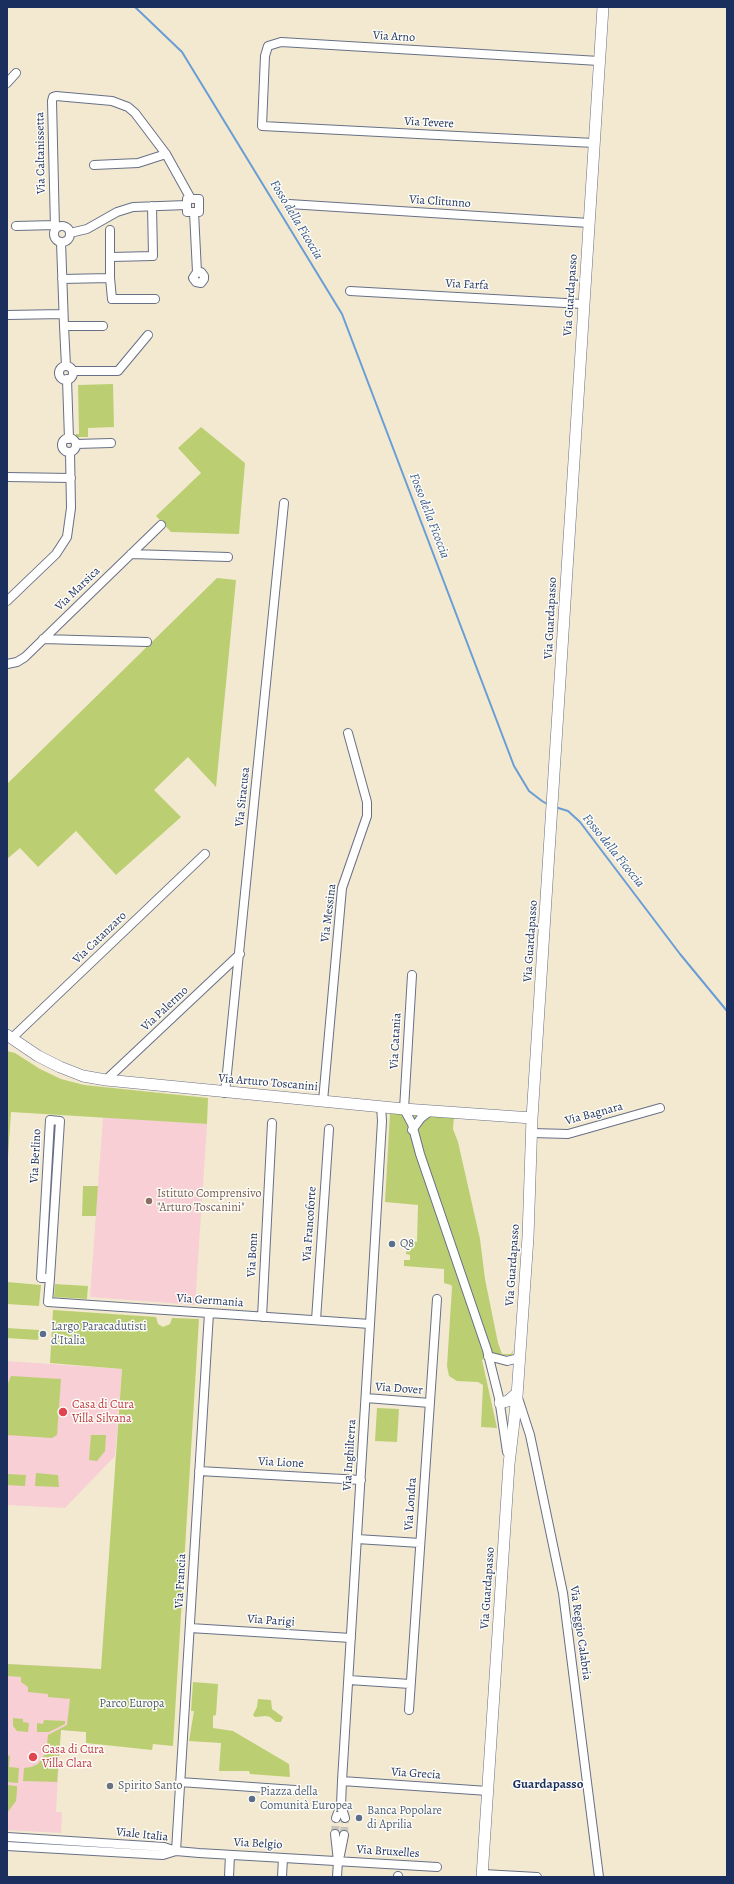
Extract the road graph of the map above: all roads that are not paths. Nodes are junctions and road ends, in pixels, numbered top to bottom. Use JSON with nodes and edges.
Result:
{"nodes":[{"id":1,"x":603,"y":7,"type":"edge"},
{"id":2,"x":599,"y":61,"type":"junction"},
{"id":3,"x":16,"y":73,"type":"dead end"},
{"id":4,"x":7,"y":83,"type":"edge"},
{"id":5,"x":262,"y":126,"type":"joint"},
{"id":6,"x":594,"y":143,"type":"junction"},
{"id":7,"x":166,"y":154,"type":"junction"},
{"id":8,"x":94,"y":165,"type":"dead end"},
{"id":9,"x":189,"y":202,"type":"junction"},
{"id":10,"x":289,"y":204,"type":"dead end"},
{"id":11,"x":152,"y":206,"type":"junction"},
{"id":12,"x":194,"y":212,"type":"junction"},
{"id":13,"x":589,"y":223,"type":"junction"},
{"id":14,"x":16,"y":226,"type":"dead end"},
{"id":15,"x":55,"y":227,"type":"junction"},
{"id":16,"x":110,"y":230,"type":"dead end"},
{"id":17,"x":70,"y":233,"type":"junction"},
{"id":18,"x":61,"y":242,"type":"junction"},
{"id":19,"x":111,"y":257,"type":"junction"},
{"id":20,"x":197,"y":272,"type":"dead end"},
{"id":21,"x":110,"y":278,"type":"junction"},
{"id":22,"x":62,"y":279,"type":"junction"},
{"id":23,"x":350,"y":291,"type":"dead end"},
{"id":24,"x":155,"y":299,"type":"dead end"},
{"id":25,"x":583,"y":304,"type":"junction"},
{"id":26,"x":63,"y":314,"type":"junction"},
{"id":27,"x":7,"y":315,"type":"edge"},
{"id":28,"x":64,"y":326,"type":"junction"},
{"id":29,"x":103,"y":326,"type":"dead end"},
{"id":30,"x":148,"y":334,"type":"dead end"},
{"id":31,"x":66,"y":366,"type":"junction"},
{"id":32,"x":73,"y":371,"type":"junction"},
{"id":33,"x":67,"y":379,"type":"junction"},
{"id":34,"x":69,"y":439,"type":"junction"},
{"id":35,"x":111,"y":443,"type":"dead end"},
{"id":36,"x":76,"y":444,"type":"junction"},
{"id":37,"x":70,"y":452,"type":"junction"},
{"id":38,"x":7,"y":477,"type":"edge"},
{"id":39,"x":70,"y":478,"type":"junction"},
{"id":40,"x":284,"y":503,"type":"dead end"},
{"id":41,"x":161,"y":525,"type":"dead end"},
{"id":42,"x":131,"y":554,"type":"junction"},
{"id":43,"x":228,"y":556,"type":"dead end"},
{"id":44,"x":7,"y":601,"type":"edge"},
{"id":45,"x":43,"y":639,"type":"junction"},
{"id":46,"x":147,"y":642,"type":"dead end"},
{"id":47,"x":7,"y":661,"type":"edge"},
{"id":48,"x":7,"y":665,"type":"edge"},
{"id":49,"x":348,"y":733,"type":"dead end"},
{"id":50,"x":205,"y":854,"type":"dead end"},
{"id":51,"x":240,"y":954,"type":"junction"},
{"id":52,"x":412,"y":976,"type":"dead end"},
{"id":53,"x":9,"y":1038,"type":"edge"},
{"id":54,"x":106,"y":1080,"type":"junction"},
{"id":55,"x":226,"y":1093,"type":"junction"},
{"id":56,"x":323,"y":1101,"type":"junction"},
{"id":57,"x":381,"y":1106,"type":"junction"},
{"id":58,"x":404,"y":1108,"type":"junction"},
{"id":59,"x":660,"y":1108,"type":"dead end"},
{"id":60,"x":430,"y":1111,"type":"junction"},
{"id":61,"x":532,"y":1118,"type":"junction"},
{"id":62,"x":272,"y":1123,"type":"dead end"},
{"id":63,"x":328,"y":1129,"type":"dead end"},
{"id":64,"x":412,"y":1130,"type":"junction"},
{"id":65,"x":532,"y":1133,"type":"junction"},
{"id":66,"x":50,"y":1278,"type":"junction"},
{"id":67,"x":437,"y":1299,"type":"dead end"},
{"id":68,"x":48,"y":1302,"type":"joint"},
{"id":69,"x":209,"y":1313,"type":"junction"},
{"id":70,"x":262,"y":1317,"type":"junction"},
{"id":71,"x":316,"y":1320,"type":"junction"},
{"id":72,"x":370,"y":1324,"type":"junction"},
{"id":73,"x":488,"y":1356,"type":"junction"},
{"id":74,"x":520,"y":1356,"type":"junction"},
{"id":75,"x":517,"y":1395,"type":"junction"},
{"id":76,"x":366,"y":1398,"type":"junction"},
{"id":77,"x":430,"y":1403,"type":"junction"},
{"id":78,"x":500,"y":1403,"type":"junction"},
{"id":79,"x":509,"y":1464,"type":"junction"},
{"id":80,"x":199,"y":1471,"type":"junction"},
{"id":81,"x":361,"y":1480,"type":"junction"},
{"id":82,"x":357,"y":1539,"type":"junction"},
{"id":83,"x":420,"y":1543,"type":"junction"},
{"id":84,"x":190,"y":1628,"type":"junction"},
{"id":85,"x":351,"y":1638,"type":"junction"},
{"id":86,"x":348,"y":1680,"type":"junction"},
{"id":87,"x":410,"y":1684,"type":"junction"},
{"id":88,"x":409,"y":1710,"type":"dead end"},
{"id":89,"x":342,"y":1781,"type":"junction"},
{"id":90,"x":180,"y":1782,"type":"junction"},
{"id":91,"x":295,"y":1790,"type":"dead end"},
{"id":92,"x":488,"y":1791,"type":"junction"},
{"id":93,"x":340,"y":1818,"type":"tunnel mouth"},
{"id":94,"x":335,"y":1834,"type":"tunnel mouth"},
{"id":95,"x":344,"y":1835,"type":"tunnel mouth"},
{"id":96,"x":7,"y":1838,"type":"edge"},
{"id":97,"x":7,"y":1846,"type":"edge"},
{"id":98,"x":176,"y":1851,"type":"junction"},
{"id":99,"x":230,"y":1855,"type":"junction"},
{"id":100,"x":283,"y":1858,"type":"junction"},
{"id":101,"x":338,"y":1861,"type":"junction"},
{"id":102,"x":437,"y":1867,"type":"dead end"},
{"id":103,"x":483,"y":1876,"type":"edge"},
{"id":104,"x":229,"y":1877,"type":"edge"},
{"id":105,"x":282,"y":1877,"type":"edge"},
{"id":106,"x":337,"y":1877,"type":"edge"},
{"id":107,"x":537,"y":1877,"type":"edge"},
{"id":108,"x":599,"y":1877,"type":"edge"}],
"edges":[{"from":1,"to":2,"type":"street","name":"Via Guardapasso"},
{"from":2,"to":5,"type":"street","name":"Via Arno"},
{"from":2,"to":6,"type":"street","name":"Via Guardapasso"},
{"from":3,"to":4,"type":"street"},
{"from":5,"to":6,"type":"street","name":"Via Tevere"},
{"from":6,"to":13,"type":"street","name":"Via Guardapasso"},
{"from":7,"to":8,"type":"street"},
{"from":7,"to":9,"type":"street","name":"Via Caltanissetta"},
{"from":7,"to":15,"type":"street","name":"Via Caltanissetta"},
{"from":9,"to":11,"type":"street"},
{"from":9,"to":12,"type":"street"},
{"from":9,"to":12,"type":"street"},
{"from":10,"to":13,"type":"street","name":"Via Clitunno"},
{"from":11,"to":17,"type":"street"},
{"from":11,"to":19,"type":"street"},
{"from":12,"to":20,"type":"street"},
{"from":13,"to":25,"type":"street","name":"Via Guardapasso"},
{"from":14,"to":15,"type":"street"},
{"from":15,"to":17,"type":"street"},
{"from":15,"to":18,"type":"street"},
{"from":16,"to":19,"type":"street"},
{"from":17,"to":18,"type":"street"},
{"from":18,"to":22,"type":"street"},
{"from":19,"to":21,"type":"street"},
{"from":21,"to":22,"type":"street"},
{"from":21,"to":24,"type":"street"},
{"from":22,"to":26,"type":"street"},
{"from":23,"to":25,"type":"street","name":"Via Farfa"},
{"from":25,"to":61,"type":"street","name":"Via Guardapasso"},
{"from":26,"to":27,"type":"street"},
{"from":26,"to":28,"type":"street"},
{"from":28,"to":29,"type":"street"},
{"from":28,"to":31,"type":"street"},
{"from":30,"to":32,"type":"street"},
{"from":31,"to":32,"type":"street"},
{"from":31,"to":33,"type":"street"},
{"from":32,"to":33,"type":"street"},
{"from":33,"to":34,"type":"street"},
{"from":34,"to":36,"type":"street"},
{"from":34,"to":37,"type":"street"},
{"from":35,"to":36,"type":"street"},
{"from":36,"to":37,"type":"street"},
{"from":37,"to":39,"type":"street"},
{"from":38,"to":39,"type":"street"},
{"from":39,"to":44,"type":"street"},
{"from":40,"to":51,"type":"street","name":"Via Siracusa"},
{"from":41,"to":42,"type":"street","name":"Via Marsica"},
{"from":42,"to":43,"type":"street"},
{"from":42,"to":45,"type":"street","name":"Via Marsica"},
{"from":45,"to":46,"type":"street"},
{"from":45,"to":48,"type":"street","name":"Via Marsica"},
{"from":47,"to":48,"type":"street"},
{"from":49,"to":56,"type":"street","name":"Via Messina"},
{"from":50,"to":53,"type":"street","name":"Via Catanzaro"},
{"from":51,"to":54,"type":"street","name":"Via Palermo"},
{"from":51,"to":55,"type":"street","name":"Via Siracusa"},
{"from":52,"to":58,"type":"street","name":"Via Catania"},
{"from":53,"to":54,"type":"street","name":"Via Arturo Toscanini"},
{"from":54,"to":55,"type":"street","name":"Via Arturo Toscanini"},
{"from":55,"to":56,"type":"street","name":"Via Arturo Toscanini"},
{"from":56,"to":57,"type":"street","name":"Via Arturo Toscanini"},
{"from":57,"to":58,"type":"street","name":"Via Arturo Toscanini"},
{"from":57,"to":72,"type":"street","name":"Via Inghilterra"},
{"from":58,"to":60,"type":"street","name":"Via Arturo Toscanini"},
{"from":58,"to":64,"type":"street"},
{"from":59,"to":65,"type":"street","name":"Via Bagnara"},
{"from":60,"to":61,"type":"street","name":"Via Arturo Toscanini"},
{"from":60,"to":64,"type":"street"},
{"from":61,"to":65,"type":"street","name":"Via Guardapasso"},
{"from":62,"to":70,"type":"street","name":"Via Bonn"},
{"from":63,"to":71,"type":"street","name":"Via Francoforte"},
{"from":64,"to":73,"type":"street"},
{"from":65,"to":74,"type":"street","name":"Via Guardapasso"},
{"from":66,"to":66,"type":"street","name":"Via Berlino"},
{"from":66,"to":68,"type":"street","name":"Via Berlino"},
{"from":67,"to":77,"type":"street","name":"Via Londra"},
{"from":68,"to":69,"type":"street","name":"Via Germania"},
{"from":69,"to":70,"type":"street","name":"Via Germania"},
{"from":69,"to":80,"type":"street","name":"Via Francia"},
{"from":70,"to":71,"type":"street","name":"Via Germania"},
{"from":71,"to":72,"type":"street","name":"Via Germania"},
{"from":72,"to":76,"type":"street","name":"Via Inghilterra"},
{"from":73,"to":74,"type":"street"},
{"from":73,"to":78,"type":"street"},
{"from":74,"to":75,"type":"street","name":"Via Guardapasso"},
{"from":75,"to":78,"type":"street"},
{"from":75,"to":79,"type":"street","name":"Via Guardapasso"},
{"from":75,"to":108,"type":"street","name":"Via Reggio Calabria"},
{"from":76,"to":77,"type":"street","name":"Via Dover"},
{"from":76,"to":81,"type":"street","name":"Via Inghilterra"},
{"from":77,"to":83,"type":"street","name":"Via Londra"},
{"from":78,"to":79,"type":"street"},
{"from":79,"to":92,"type":"street","name":"Via Guardapasso"},
{"from":80,"to":81,"type":"street","name":"Via Lione"},
{"from":80,"to":84,"type":"street","name":"Via Francia"},
{"from":81,"to":82,"type":"street","name":"Via Inghilterra"},
{"from":82,"to":83,"type":"street"},
{"from":82,"to":85,"type":"street","name":"Via Inghilterra"},
{"from":83,"to":87,"type":"street","name":"Via Londra"},
{"from":84,"to":85,"type":"street","name":"Via Parigi"},
{"from":84,"to":90,"type":"street","name":"Via Francia"},
{"from":85,"to":86,"type":"street","name":"Via Inghilterra"},
{"from":86,"to":87,"type":"street"},
{"from":86,"to":89,"type":"street","name":"Via Inghilterra"},
{"from":87,"to":88,"type":"street","name":"Via Londra"},
{"from":89,"to":92,"type":"street","name":"Via Grecia"},
{"from":89,"to":93,"type":"street","name":"Via Inghilterra"},
{"from":90,"to":91,"type":"street"},
{"from":90,"to":98,"type":"street","name":"Via Francia"},
{"from":92,"to":103,"type":"street","name":"Via Guardapasso"},
{"from":94,"to":101,"type":"street"},
{"from":95,"to":101,"type":"street"},
{"from":96,"to":98,"type":"street","name":"Viale Italia"},
{"from":97,"to":98,"type":"street","name":"Viale Italia"},
{"from":98,"to":99,"type":"street","name":"Via Belgio"},
{"from":99,"to":100,"type":"street","name":"Via Belgio"},
{"from":99,"to":104,"type":"street"},
{"from":100,"to":101,"type":"street","name":"Via Belgio"},
{"from":100,"to":105,"type":"street"},
{"from":101,"to":102,"type":"street","name":"Via Bruxelles"},
{"from":101,"to":106,"type":"street"},
{"from":103,"to":107,"type":"street"}]}
